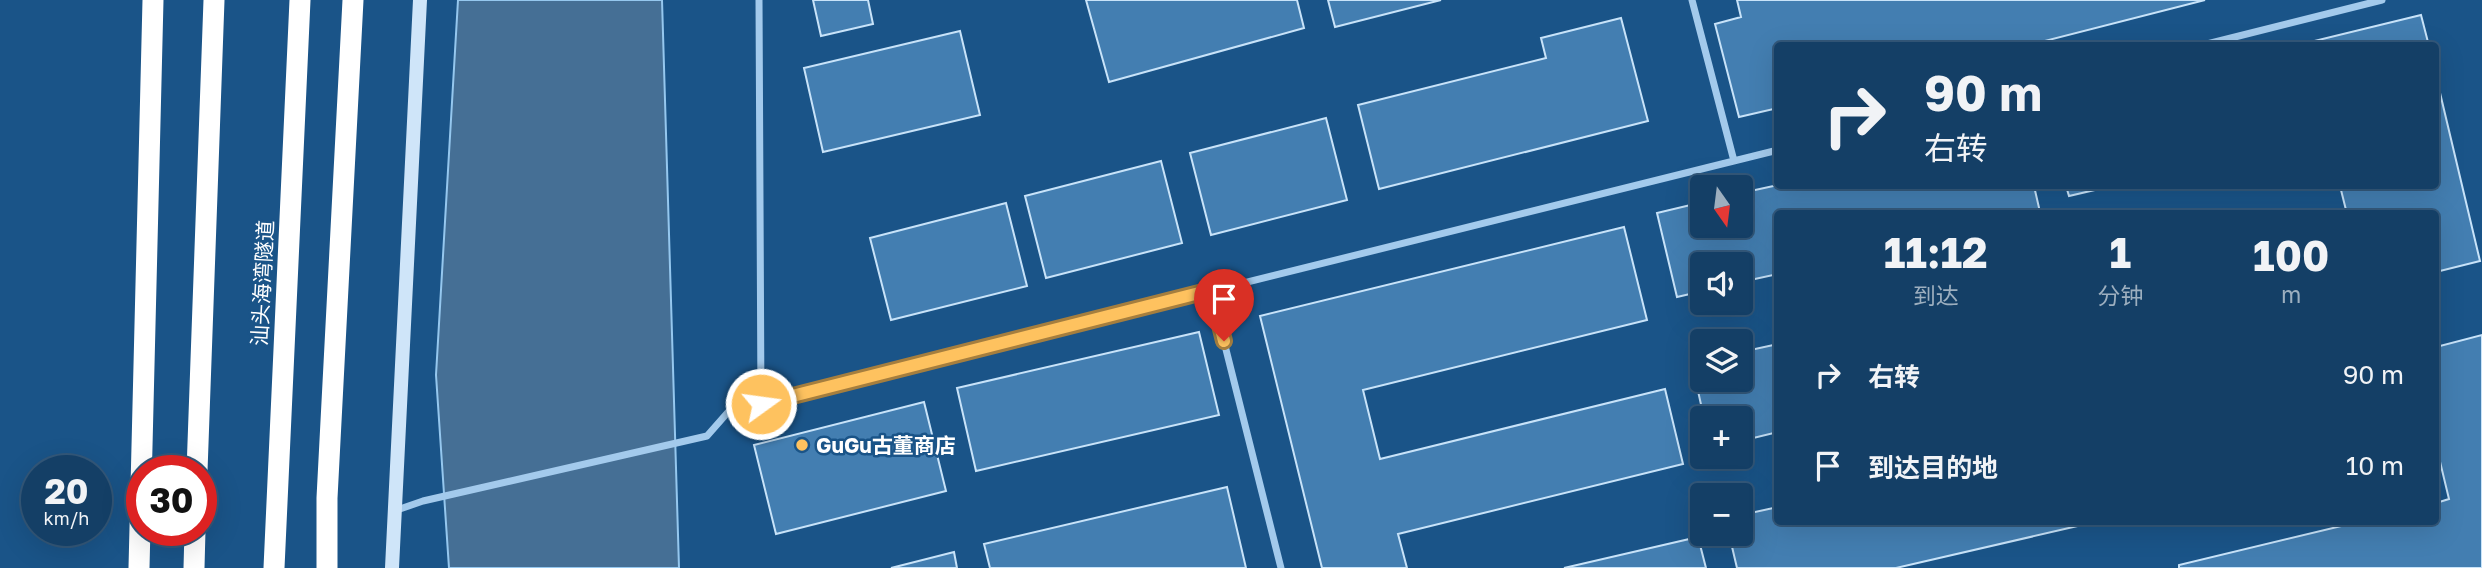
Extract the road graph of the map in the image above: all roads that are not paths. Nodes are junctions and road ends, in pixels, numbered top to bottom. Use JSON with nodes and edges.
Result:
{"nodes":[{"id":1,"x":153,"y":0,"type":"edge"},
{"id":2,"x":214,"y":0,"type":"edge"},
{"id":3,"x":299,"y":0,"type":"edge"},
{"id":4,"x":353,"y":0,"type":"edge"},
{"id":5,"x":420,"y":0,"type":"edge"},
{"id":6,"x":759,"y":0,"type":"edge"},
{"id":7,"x":1692,"y":0,"type":"edge"},
{"id":8,"x":2382,"y":0,"type":"edge"},
{"id":9,"x":2215,"y":42,"type":"edge"},
{"id":10,"x":1774,"y":151,"type":"edge"},
{"id":11,"x":1734,"y":161,"type":"junction"},
{"id":12,"x":1211,"y":290,"type":"junction"},
{"id":13,"x":761,"y":404,"type":"junction"},
{"id":14,"x":198,"y":455,"type":"edge"},
{"id":15,"x":394,"y":511,"type":"junction"},
{"id":16,"x":195,"y":546,"type":"edge"},
{"id":17,"x":139,"y":568,"type":"edge"},
{"id":18,"x":194,"y":568,"type":"edge"},
{"id":19,"x":274,"y":568,"type":"edge"},
{"id":20,"x":327,"y":568,"type":"edge"},
{"id":21,"x":392,"y":568,"type":"edge"},
{"id":22,"x":1281,"y":568,"type":"edge"}],
"edges":[{"from":1,"to":17,"type":"highway"},
{"from":2,"to":14,"type":"highway"},
{"from":3,"to":19,"type":"highway","name":"汕头海湾隧道"},
{"from":4,"to":20,"type":"highway"},
{"from":5,"to":15,"type":"main road"},
{"from":6,"to":13,"type":"street"},
{"from":7,"to":11,"type":"street"},
{"from":8,"to":9,"type":"street"},
{"from":10,"to":11,"type":"street"},
{"from":11,"to":12,"type":"street"},
{"from":12,"to":13,"type":"street"},
{"from":12,"to":22,"type":"street"},
{"from":13,"to":15,"type":"street"},
{"from":15,"to":21,"type":"main road"},
{"from":16,"to":18,"type":"highway"}]}
